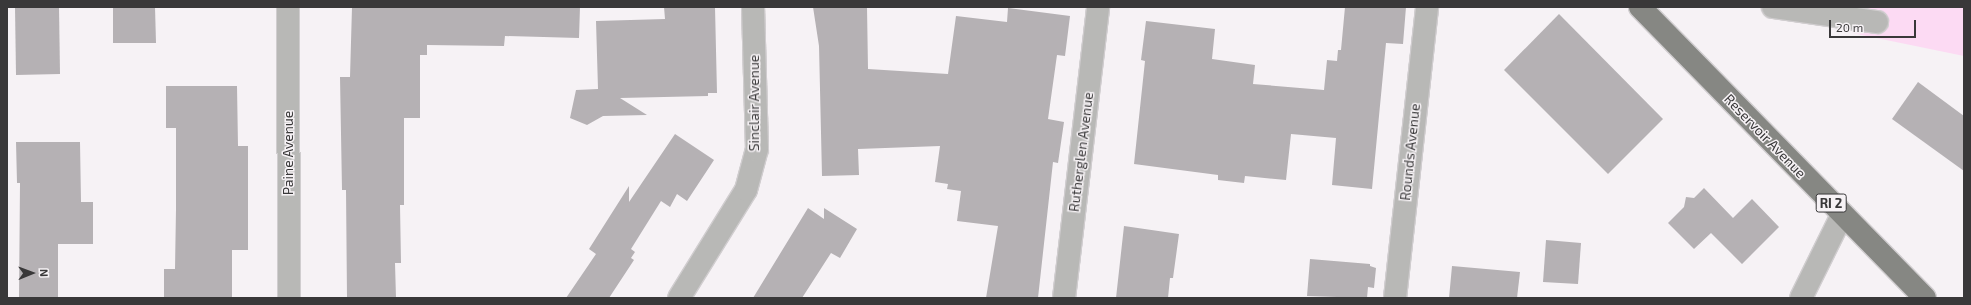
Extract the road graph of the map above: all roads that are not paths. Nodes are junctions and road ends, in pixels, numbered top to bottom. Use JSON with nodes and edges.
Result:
{"nodes":[{"id":1,"x":288,"y":7,"type":"edge"},
{"id":2,"x":753,"y":7,"type":"edge"},
{"id":3,"x":1098,"y":7,"type":"edge"},
{"id":4,"x":1427,"y":7,"type":"edge"},
{"id":5,"x":1640,"y":7,"type":"edge"},
{"id":6,"x":1773,"y":7,"type":"edge"},
{"id":7,"x":1877,"y":22,"type":"dead end"},
{"id":8,"x":1842,"y":215,"type":"junction"},
{"id":9,"x":289,"y":298,"type":"edge"},
{"id":10,"x":679,"y":298,"type":"edge"},
{"id":11,"x":1064,"y":298,"type":"edge"},
{"id":12,"x":1395,"y":298,"type":"edge"},
{"id":13,"x":1801,"y":298,"type":"edge"},
{"id":14,"x":1925,"y":298,"type":"edge"}],
"edges":[{"from":1,"to":9,"type":"street","name":"Paine Avenue"},
{"from":2,"to":10,"type":"street","name":"Sinclair Avenue"},
{"from":3,"to":11,"type":"street","name":"Rutherglen Avenue"},
{"from":4,"to":12,"type":"street","name":"Rounds Avenue"},
{"from":5,"to":8,"type":"main road","name":"Reservoir Avenue","number":"RI 2"},
{"from":6,"to":7,"type":"street"},
{"from":8,"to":13,"type":"street"},
{"from":8,"to":14,"type":"main road","name":"Reservoir Avenue","number":"RI 2"}]}
